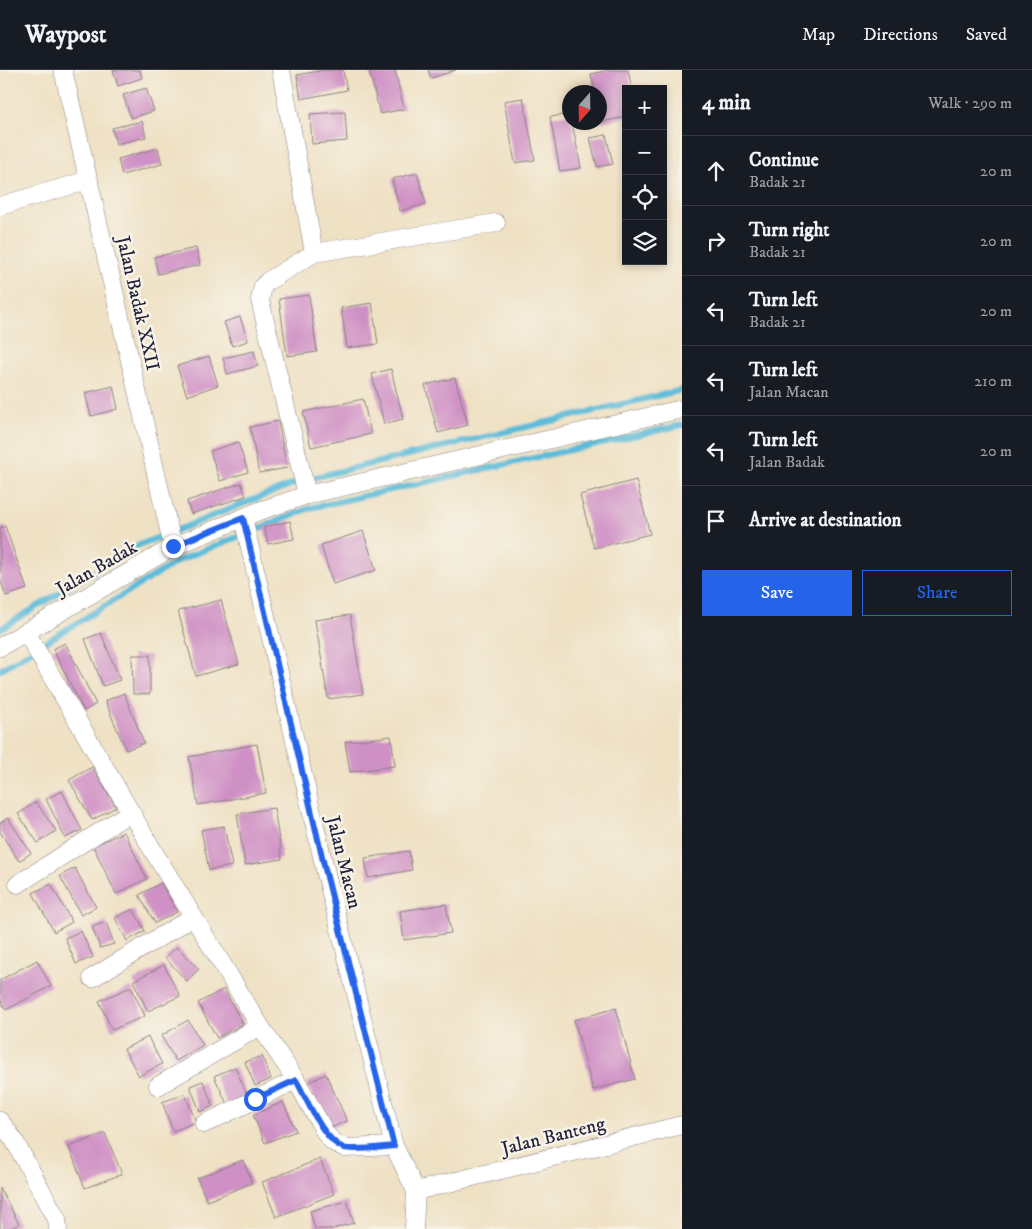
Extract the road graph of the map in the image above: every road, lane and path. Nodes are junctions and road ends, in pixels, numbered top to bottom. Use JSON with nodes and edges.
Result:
{"nodes":[{"id":1,"x":63,"y":70,"type":"edge"},
{"id":2,"x":281,"y":70,"type":"edge"},
{"id":3,"x":89,"y":180,"type":"junction"},
{"id":4,"x":0,"y":206,"type":"edge"},
{"id":5,"x":496,"y":223,"type":"dead end"},
{"id":6,"x":314,"y":253,"type":"junction"},
{"id":7,"x":682,"y":409,"type":"edge"},
{"id":8,"x":307,"y":495,"type":"junction"},
{"id":9,"x":243,"y":518,"type":"junction"},
{"id":10,"x":173,"y":546,"type":"junction"},
{"id":11,"x":26,"y":632,"type":"junction"},
{"id":12,"x":0,"y":647,"type":"edge"},
{"id":13,"x":130,"y":812,"type":"junction"},
{"id":14,"x":18,"y":884,"type":"dead end"},
{"id":15,"x":193,"y":917,"type":"junction"},
{"id":16,"x":92,"y":978,"type":"dead end"},
{"id":17,"x":260,"y":1026,"type":"junction"},
{"id":18,"x":296,"y":1080,"type":"junction"},
{"id":19,"x":158,"y":1086,"type":"dead end"},
{"id":20,"x":0,"y":1121,"type":"edge"},
{"id":21,"x":204,"y":1124,"type":"dead end"},
{"id":22,"x":682,"y":1125,"type":"edge"},
{"id":23,"x":394,"y":1146,"type":"junction"},
{"id":24,"x":416,"y":1191,"type":"junction"},
{"id":25,"x":58,"y":1229,"type":"edge"},
{"id":26,"x":414,"y":1229,"type":"edge"}],
"edges":[{"from":1,"to":3,"type":"street","name":"Jalan Badak XXII"},
{"from":2,"to":6,"type":"street"},
{"from":3,"to":4,"type":"street"},
{"from":3,"to":10,"type":"street","name":"Jalan Badak XXII"},
{"from":5,"to":6,"type":"street"},
{"from":6,"to":8,"type":"street"},
{"from":7,"to":8,"type":"street","name":"Jalan Badak"},
{"from":8,"to":9,"type":"street","name":"Jalan Badak"},
{"from":9,"to":10,"type":"street","name":"Jalan Badak"},
{"from":9,"to":23,"type":"street","name":"Jalan Macan"},
{"from":10,"to":11,"type":"street","name":"Jalan Badak"},
{"from":11,"to":12,"type":"street","name":"Jalan Badak"},
{"from":11,"to":13,"type":"street"},
{"from":13,"to":14,"type":"street"},
{"from":13,"to":15,"type":"street"},
{"from":15,"to":16,"type":"street"},
{"from":15,"to":17,"type":"street"},
{"from":17,"to":18,"type":"street"},
{"from":17,"to":19,"type":"street"},
{"from":18,"to":21,"type":"street"},
{"from":18,"to":23,"type":"street"},
{"from":20,"to":25,"type":"street"},
{"from":22,"to":24,"type":"street","name":"Jalan Banteng"},
{"from":23,"to":24,"type":"street","name":"Jalan Macan"},
{"from":24,"to":26,"type":"street"}]}
